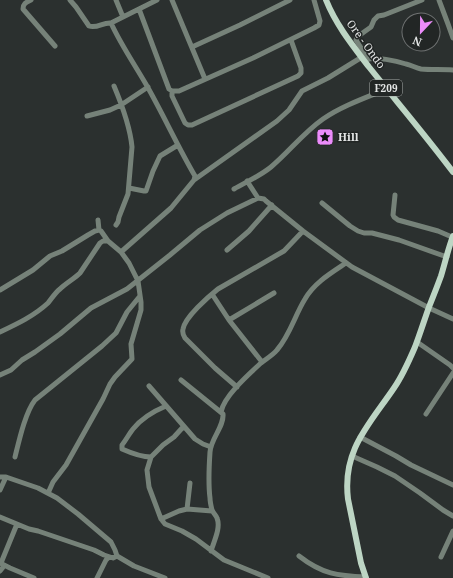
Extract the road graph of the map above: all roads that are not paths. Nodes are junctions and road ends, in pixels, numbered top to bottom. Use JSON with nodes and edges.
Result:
{"nodes":[{"id":1,"x":31,"y":0,"type":"edge"},
{"id":2,"x":70,"y":0,"type":"edge"},
{"id":3,"x":116,"y":0,"type":"edge"},
{"id":4,"x":157,"y":0,"type":"edge"},
{"id":5,"x":172,"y":0,"type":"edge"},
{"id":6,"x":290,"y":0,"type":"edge"},
{"id":7,"x":314,"y":0,"type":"edge"},
{"id":8,"x":326,"y":0,"type":"edge"},
{"id":9,"x":422,"y":0,"type":"edge"},
{"id":10,"x":439,"y":0,"type":"edge"},
{"id":11,"x":23,"y":2,"type":"edge"},
{"id":12,"x":140,"y":9,"type":"junction"},
{"id":13,"x":123,"y":17,"type":"junction"},
{"id":14,"x":111,"y":23,"type":"junction"},
{"id":15,"x":453,"y":38,"type":"edge"},
{"id":16,"x":291,"y":40,"type":"junction"},
{"id":17,"x":55,"y":46,"type":"dead end"},
{"id":18,"x":192,"y":47,"type":"junction"},
{"id":19,"x":365,"y":59,"type":"junction"},
{"id":20,"x":453,"y":70,"type":"edge"},
{"id":21,"x":205,"y":79,"type":"junction"},
{"id":22,"x":114,"y":86,"type":"dead end"},
{"id":23,"x":148,"y":87,"type":"junction"},
{"id":24,"x":387,"y":89,"type":"junction"},
{"id":25,"x":172,"y":91,"type":"junction"},
{"id":26,"x":121,"y":105,"type":"junction"},
{"id":27,"x":87,"y":116,"type":"dead end"},
{"id":28,"x":178,"y":145,"type":"junction"},
{"id":29,"x":453,"y":172,"type":"edge"},
{"id":30,"x":194,"y":180,"type":"junction"},
{"id":31,"x":247,"y":181,"type":"junction"},
{"id":32,"x":129,"y":188,"type":"junction"},
{"id":33,"x":234,"y":189,"type":"dead end"},
{"id":34,"x":395,"y":195,"type":"dead end"},
{"id":35,"x":258,"y":198,"type":"junction"},
{"id":36,"x":322,"y":203,"type":"dead end"},
{"id":37,"x":272,"y":205,"type":"junction"},
{"id":38,"x":98,"y":220,"type":"dead end"},
{"id":39,"x":116,"y":226,"type":"dead end"},
{"id":40,"x":99,"y":230,"type":"junction"},
{"id":41,"x":303,"y":231,"type":"junction"},
{"id":42,"x":453,"y":236,"type":"edge"},
{"id":43,"x":108,"y":241,"type":"junction"},
{"id":44,"x":227,"y":250,"type":"dead end"},
{"id":45,"x":122,"y":252,"type":"junction"},
{"id":46,"x":447,"y":257,"type":"junction"},
{"id":47,"x":346,"y":263,"type":"junction"},
{"id":48,"x":138,"y":280,"type":"junction"},
{"id":49,"x":0,"y":290,"type":"edge"},
{"id":50,"x":274,"y":293,"type":"dead end"},
{"id":51,"x":212,"y":294,"type":"junction"},
{"id":52,"x":140,"y":296,"type":"junction"},
{"id":53,"x":429,"y":308,"type":"junction"},
{"id":54,"x":453,"y":319,"type":"edge"},
{"id":55,"x":229,"y":320,"type":"junction"},
{"id":56,"x":0,"y":332,"type":"edge"},
{"id":57,"x":417,"y":342,"type":"junction"},
{"id":58,"x":262,"y":362,"type":"junction"},
{"id":59,"x":453,"y":368,"type":"edge"},
{"id":60,"x":453,"y":373,"type":"edge"},
{"id":61,"x":0,"y":376,"type":"edge"},
{"id":62,"x":181,"y":380,"type":"dead end"},
{"id":63,"x":149,"y":386,"type":"dead end"},
{"id":64,"x":237,"y":387,"type":"junction"},
{"id":65,"x":166,"y":406,"type":"junction"},
{"id":66,"x":221,"y":412,"type":"junction"},
{"id":67,"x":426,"y":414,"type":"dead end"},
{"id":68,"x":184,"y":426,"type":"junction"},
{"id":69,"x":360,"y":436,"type":"junction"},
{"id":70,"x":211,"y":447,"type":"junction"},
{"id":71,"x":352,"y":456,"type":"junction"},
{"id":72,"x":15,"y":457,"type":"dead end"},
{"id":73,"x":151,"y":457,"type":"junction"},
{"id":74,"x":3,"y":477,"type":"edge"},
{"id":75,"x":190,"y":483,"type":"dead end"},
{"id":76,"x":453,"y":485,"type":"edge"},
{"id":77,"x":0,"y":490,"type":"edge"},
{"id":78,"x":48,"y":494,"type":"junction"},
{"id":79,"x":187,"y":509,"type":"junction"},
{"id":80,"x":212,"y":511,"type":"junction"},
{"id":81,"x":0,"y":516,"type":"edge"},
{"id":82,"x":453,"y":516,"type":"edge"},
{"id":83,"x":161,"y":519,"type":"junction"},
{"id":84,"x":17,"y":524,"type":"junction"},
{"id":85,"x":453,"y":531,"type":"edge"},
{"id":86,"x":211,"y":551,"type":"junction"},
{"id":87,"x":117,"y":556,"type":"junction"},
{"id":88,"x":299,"y":556,"type":"dead end"},
{"id":89,"x":109,"y":557,"type":"junction"},
{"id":90,"x":441,"y":557,"type":"dead end"},
{"id":91,"x":2,"y":564,"type":"edge"},
{"id":92,"x":0,"y":571,"type":"edge"},
{"id":93,"x":31,"y":577,"type":"edge"},
{"id":94,"x":98,"y":578,"type":"edge"},
{"id":95,"x":165,"y":578,"type":"edge"},
{"id":96,"x":268,"y":578,"type":"edge"},
{"id":97,"x":366,"y":578,"type":"edge"}],
"edges":[{"from":1,"to":11,"type":"street"},
{"from":2,"to":14,"type":"street"},
{"from":3,"to":13,"type":"street"},
{"from":4,"to":12,"type":"street"},
{"from":5,"to":18,"type":"street"},
{"from":6,"to":18,"type":"street"},
{"from":7,"to":16,"type":"street"},
{"from":8,"to":19,"type":"main road","name":"Ore - Ondo","number":"F209"},
{"from":9,"to":19,"type":"street"},
{"from":10,"to":15,"type":"street"},
{"from":11,"to":17,"type":"street"},
{"from":12,"to":13,"type":"street"},
{"from":12,"to":25,"type":"street"},
{"from":13,"to":14,"type":"street"},
{"from":14,"to":23,"type":"street"},
{"from":16,"to":21,"type":"street"},
{"from":16,"to":25,"type":"street"},
{"from":18,"to":21,"type":"street"},
{"from":19,"to":20,"type":"street"},
{"from":19,"to":24,"type":"main road","name":"Ore - Ondo","number":"F209"},
{"from":19,"to":30,"type":"street"},
{"from":21,"to":25,"type":"street"},
{"from":22,"to":26,"type":"street"},
{"from":23,"to":26,"type":"street"},
{"from":23,"to":28,"type":"street"},
{"from":24,"to":29,"type":"main road","name":"Ore - Ondo","number":"F209"},
{"from":24,"to":31,"type":"street"},
{"from":26,"to":27,"type":"street"},
{"from":26,"to":32,"type":"street"},
{"from":28,"to":30,"type":"street"},
{"from":28,"to":32,"type":"street"},
{"from":30,"to":45,"type":"street"},
{"from":31,"to":33,"type":"street"},
{"from":31,"to":35,"type":"street"},
{"from":32,"to":39,"type":"street"},
{"from":34,"to":42,"type":"street"},
{"from":35,"to":37,"type":"street"},
{"from":35,"to":48,"type":"street"},
{"from":36,"to":46,"type":"street"},
{"from":37,"to":41,"type":"street"},
{"from":37,"to":44,"type":"street"},
{"from":38,"to":40,"type":"street"},
{"from":40,"to":43,"type":"street"},
{"from":40,"to":49,"type":"street"},
{"from":41,"to":47,"type":"street"},
{"from":41,"to":51,"type":"street"},
{"from":42,"to":46,"type":"main road"},
{"from":43,"to":45,"type":"street"},
{"from":43,"to":56,"type":"street"},
{"from":45,"to":48,"type":"street"},
{"from":46,"to":53,"type":"main road"},
{"from":47,"to":53,"type":"street"},
{"from":47,"to":58,"type":"street"},
{"from":48,"to":52,"type":"street"},
{"from":48,"to":61,"type":"street"},
{"from":50,"to":55,"type":"street"},
{"from":51,"to":55,"type":"street"},
{"from":51,"to":64,"type":"street"},
{"from":52,"to":72,"type":"street"},
{"from":52,"to":78,"type":"street"},
{"from":53,"to":54,"type":"street"},
{"from":53,"to":57,"type":"main road"},
{"from":55,"to":58,"type":"street"},
{"from":57,"to":59,"type":"street"},
{"from":57,"to":69,"type":"main road"},
{"from":58,"to":64,"type":"street"},
{"from":60,"to":67,"type":"street"},
{"from":62,"to":66,"type":"street"},
{"from":63,"to":65,"type":"street"},
{"from":64,"to":66,"type":"street"},
{"from":65,"to":68,"type":"street"},
{"from":65,"to":73,"type":"street"},
{"from":66,"to":70,"type":"street"},
{"from":68,"to":70,"type":"street"},
{"from":68,"to":73,"type":"street"},
{"from":69,"to":71,"type":"main road"},
{"from":69,"to":76,"type":"street"},
{"from":70,"to":80,"type":"street"},
{"from":71,"to":82,"type":"street"},
{"from":71,"to":97,"type":"main road"},
{"from":73,"to":83,"type":"street"},
{"from":74,"to":77,"type":"street"},
{"from":74,"to":78,"type":"street"},
{"from":75,"to":79,"type":"street"},
{"from":78,"to":87,"type":"street"},
{"from":79,"to":80,"type":"street"},
{"from":79,"to":83,"type":"street"},
{"from":80,"to":86,"type":"street"},
{"from":81,"to":84,"type":"street"},
{"from":83,"to":86,"type":"street"},
{"from":84,"to":89,"type":"street"},
{"from":84,"to":91,"type":"street"},
{"from":85,"to":90,"type":"street"},
{"from":86,"to":96,"type":"street"},
{"from":87,"to":89,"type":"street"},
{"from":87,"to":95,"type":"street"},
{"from":88,"to":97,"type":"street"},
{"from":89,"to":94,"type":"street"},
{"from":91,"to":92,"type":"street"},
{"from":91,"to":93,"type":"street"}]}
